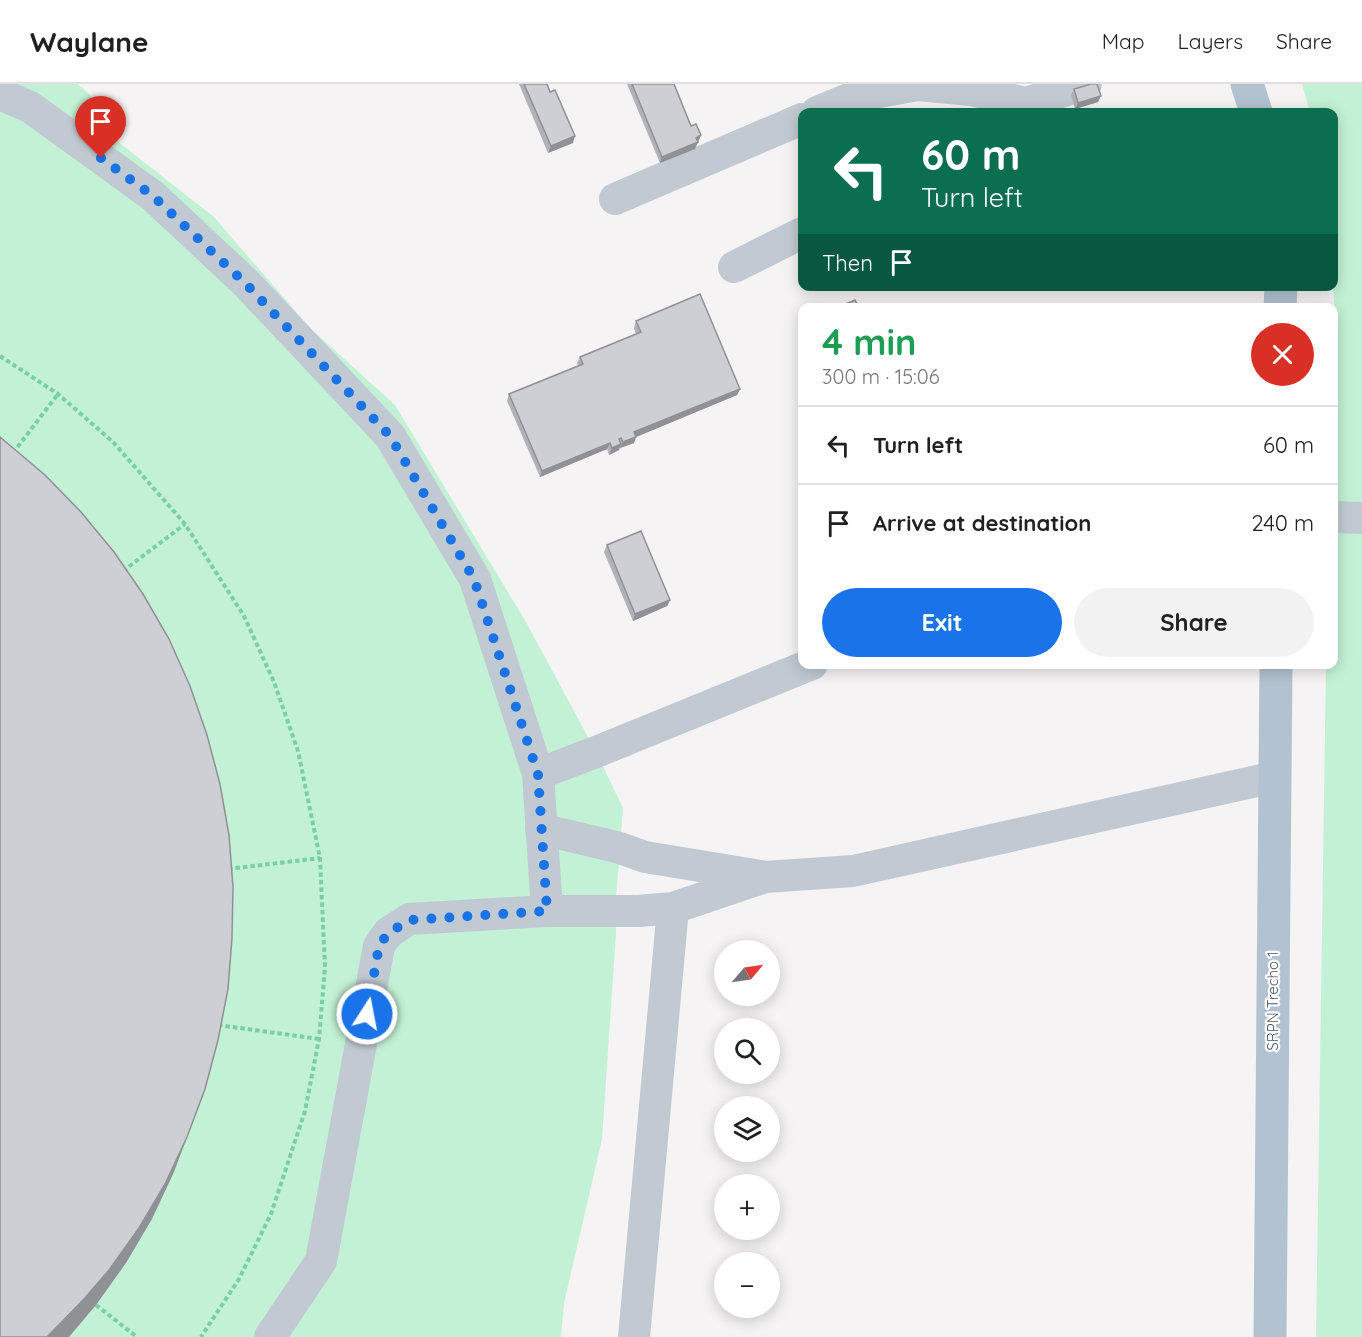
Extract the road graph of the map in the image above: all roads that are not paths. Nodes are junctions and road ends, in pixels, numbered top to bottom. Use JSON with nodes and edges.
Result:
{"nodes":[{"id":1,"x":1086,"y":84,"type":"edge"},
{"id":2,"x":1247,"y":84,"type":"edge"},
{"id":3,"x":0,"y":94,"type":"edge"},
{"id":4,"x":827,"y":108,"type":"edge"},
{"id":5,"x":1022,"y":108,"type":"edge"},
{"id":6,"x":1255,"y":108,"type":"edge"},
{"id":7,"x":798,"y":121,"type":"edge"},
{"id":8,"x":615,"y":199,"type":"dead end"},
{"id":9,"x":798,"y":235,"type":"edge"},
{"id":10,"x":734,"y":267,"type":"dead end"},
{"id":11,"x":1338,"y":517,"type":"edge"},
{"id":12,"x":1362,"y":518,"type":"edge"},
{"id":13,"x":800,"y":669,"type":"edge"},
{"id":14,"x":1276,"y":669,"type":"edge"},
{"id":15,"x":538,"y":774,"type":"junction"},
{"id":16,"x":1275,"y":777,"type":"junction"},
{"id":17,"x":541,"y":829,"type":"junction"},
{"id":18,"x":765,"y":877,"type":"junction"},
{"id":19,"x":673,"y":908,"type":"junction"},
{"id":20,"x":547,"y":911,"type":"junction"},
{"id":21,"x":270,"y":1337,"type":"edge"},
{"id":22,"x":634,"y":1337,"type":"edge"},
{"id":23,"x":1270,"y":1337,"type":"edge"}],
"edges":[{"from":1,"to":5,"type":"lane"},
{"from":2,"to":6,"type":"main road"},
{"from":3,"to":15,"type":"lane"},
{"from":4,"to":5,"type":"lane"},
{"from":7,"to":8,"type":"lane"},
{"from":9,"to":10,"type":"lane"},
{"from":11,"to":12,"type":"lane"},
{"from":13,"to":15,"type":"lane"},
{"from":14,"to":16,"type":"main road","name":"SRPN Trecho 1"},
{"from":15,"to":17,"type":"lane"},
{"from":16,"to":18,"type":"lane"},
{"from":16,"to":23,"type":"main road","name":"SRPN Trecho 1"},
{"from":17,"to":18,"type":"lane"},
{"from":17,"to":20,"type":"lane"},
{"from":18,"to":19,"type":"lane"},
{"from":19,"to":20,"type":"lane"},
{"from":19,"to":22,"type":"lane"},
{"from":20,"to":21,"type":"lane"}]}
